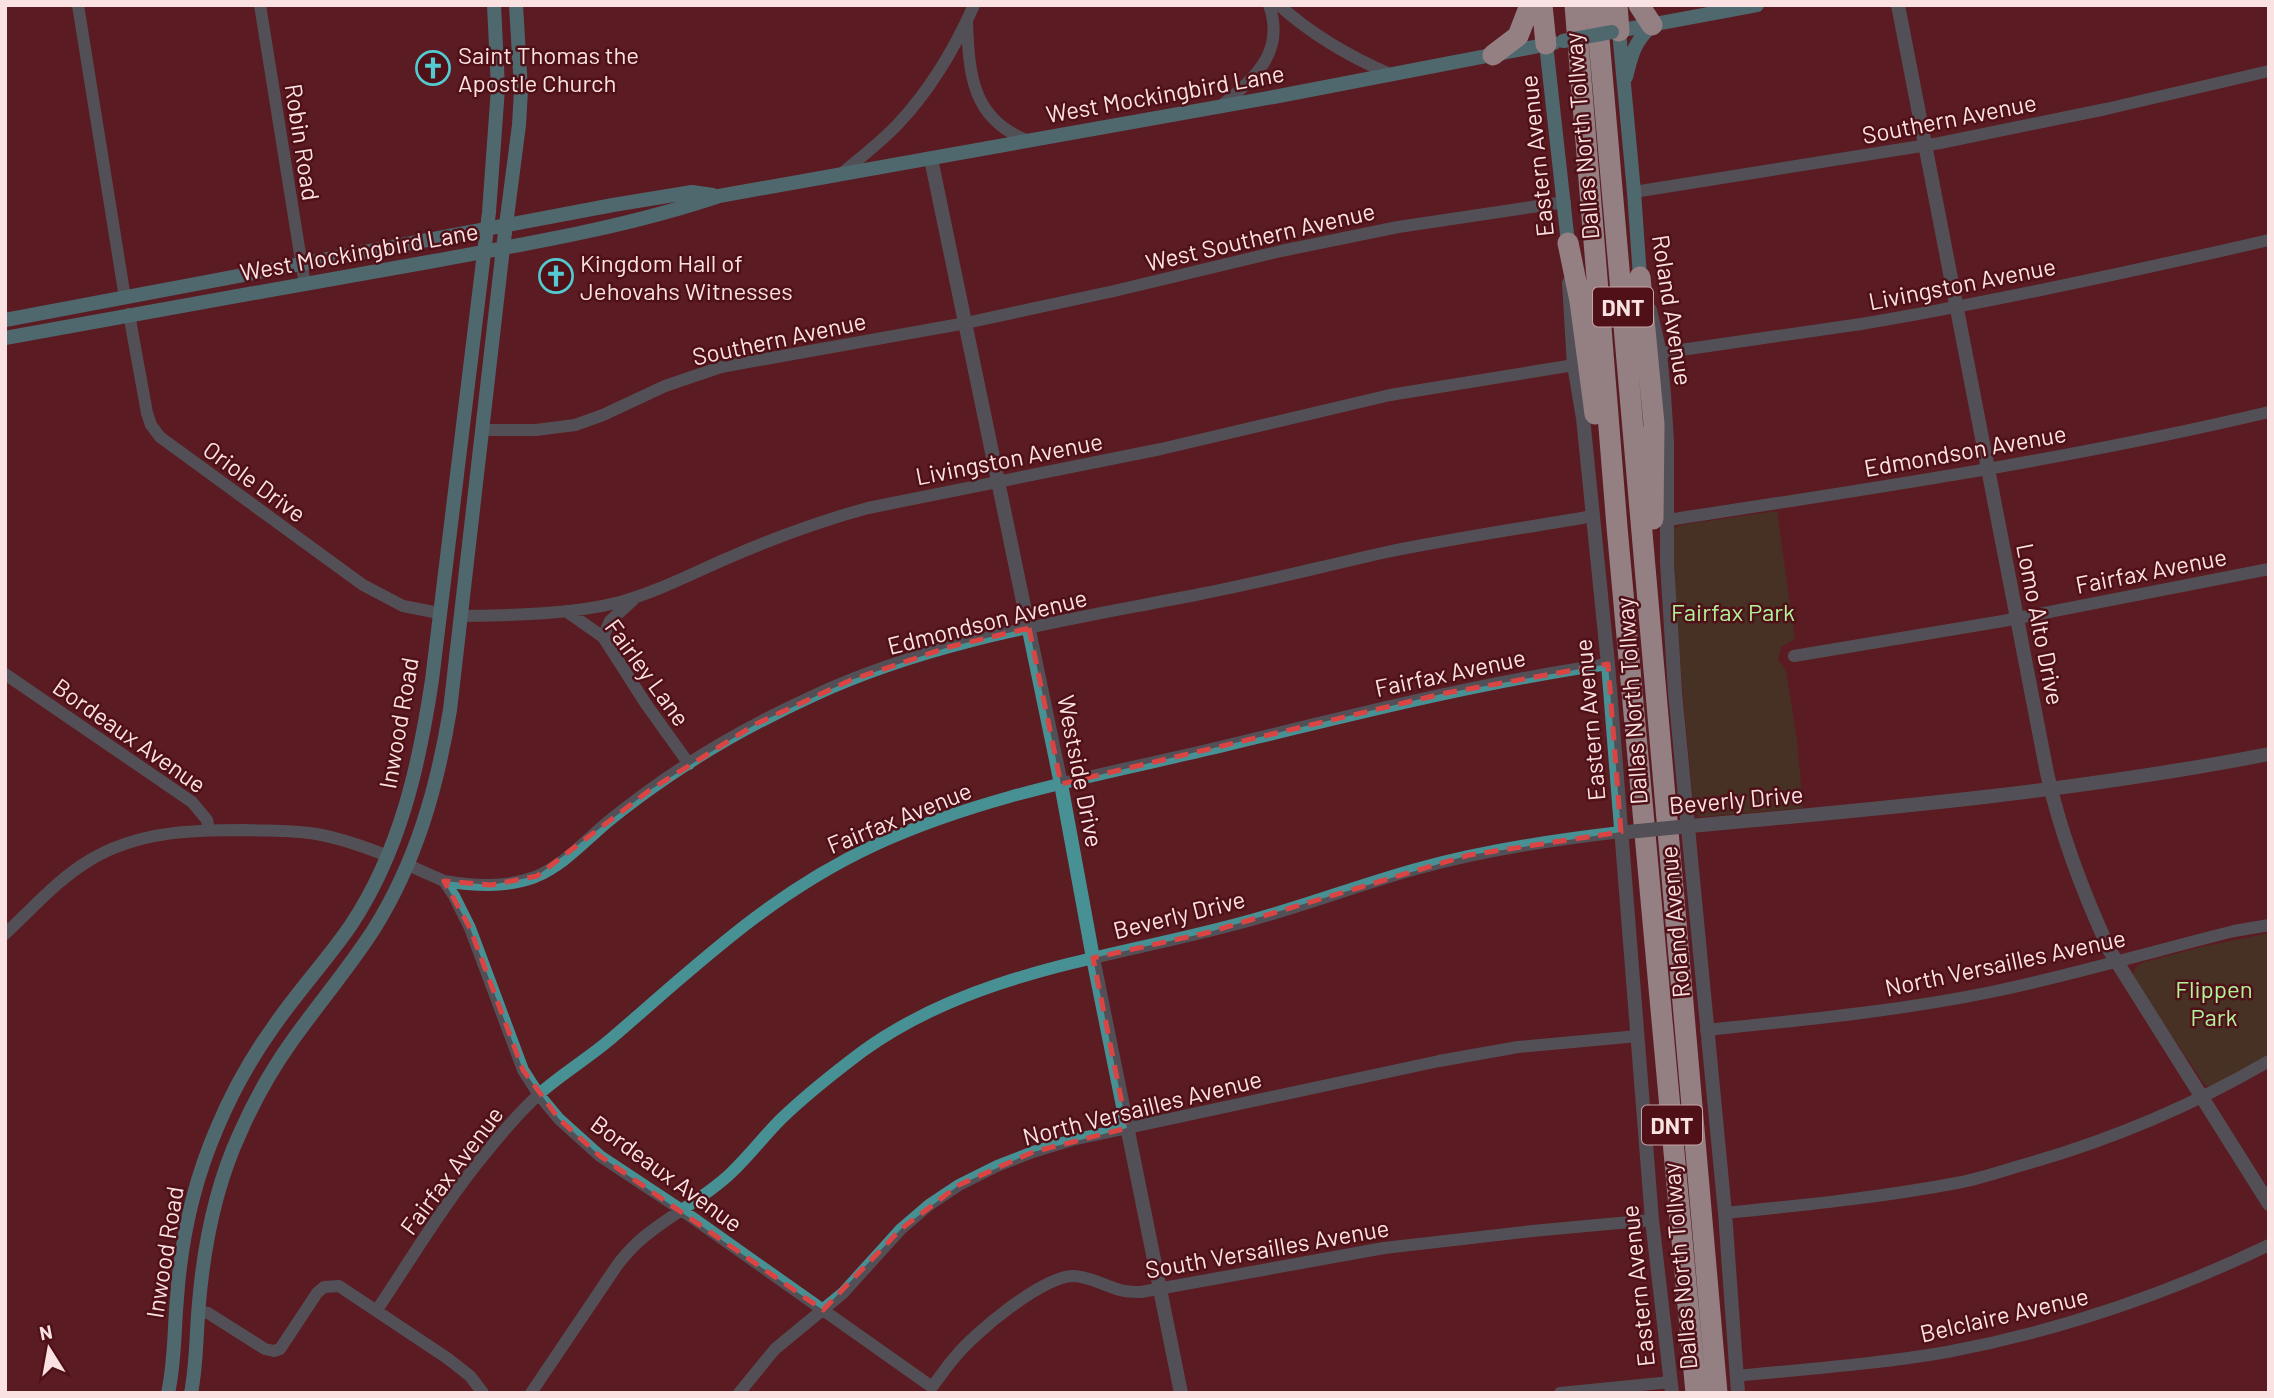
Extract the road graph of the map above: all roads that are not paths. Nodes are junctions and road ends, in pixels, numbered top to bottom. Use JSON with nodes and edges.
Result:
{"nodes":[{"id":1,"x":78,"y":5,"type":"edge"},
{"id":2,"x":260,"y":5,"type":"edge"},
{"id":3,"x":494,"y":5,"type":"edge"},
{"id":4,"x":516,"y":5,"type":"edge"},
{"id":5,"x":974,"y":5,"type":"edge"},
{"id":6,"x":1269,"y":5,"type":"edge"},
{"id":7,"x":1279,"y":5,"type":"edge"},
{"id":8,"x":1530,"y":5,"type":"edge"},
{"id":9,"x":1542,"y":5,"type":"edge"},
{"id":10,"x":1575,"y":5,"type":"edge"},
{"id":11,"x":1596,"y":5,"type":"edge"},
{"id":12,"x":1616,"y":5,"type":"edge"},
{"id":13,"x":1639,"y":5,"type":"edge"},
{"id":14,"x":1757,"y":5,"type":"edge"},
{"id":15,"x":1898,"y":5,"type":"edge"},
{"id":16,"x":967,"y":21,"type":"junction"},
{"id":17,"x":1652,"y":25,"type":"junction"},
{"id":18,"x":1615,"y":32,"type":"junction"},
{"id":19,"x":1554,"y":43,"type":"junction"},
{"id":20,"x":1493,"y":55,"type":"junction"},
{"id":21,"x":2269,"y":71,"type":"edge"},
{"id":22,"x":1392,"y":75,"type":"junction"},
{"id":23,"x":1623,"y":88,"type":"junction"},
{"id":24,"x":1221,"y":106,"type":"junction"},
{"id":25,"x":1029,"y":141,"type":"junction"},
{"id":26,"x":1926,"y":145,"type":"junction"},
{"id":27,"x":931,"y":159,"type":"junction"},
{"id":28,"x":841,"y":174,"type":"junction"},
{"id":29,"x":1634,"y":192,"type":"junction"},
{"id":30,"x":719,"y":196,"type":"junction"},
{"id":31,"x":1565,"y":202,"type":"junction"},
{"id":32,"x":506,"y":225,"type":"junction"},
{"id":33,"x":487,"y":228,"type":"junction"},
{"id":34,"x":2269,"y":240,"type":"edge"},
{"id":35,"x":1568,"y":243,"type":"junction"},
{"id":36,"x":503,"y":248,"type":"junction"},
{"id":37,"x":483,"y":252,"type":"junction"},
{"id":38,"x":302,"y":264,"type":"junction"},
{"id":39,"x":1640,"y":277,"type":"junction"},
{"id":40,"x":305,"y":285,"type":"junction"},
{"id":41,"x":125,"y":298,"type":"junction"},
{"id":42,"x":1956,"y":306,"type":"junction"},
{"id":43,"x":129,"y":314,"type":"junction"},
{"id":44,"x":5,"y":320,"type":"edge"},
{"id":45,"x":966,"y":323,"type":"junction"},
{"id":46,"x":5,"y":338,"type":"edge"},
{"id":47,"x":1660,"y":353,"type":"junction"},
{"id":48,"x":1574,"y":365,"type":"junction"},
{"id":49,"x":2269,"y":412,"type":"edge"},
{"id":50,"x":483,"y":430,"type":"junction"},
{"id":51,"x":1988,"y":468,"type":"junction"},
{"id":52,"x":998,"y":482,"type":"junction"},
{"id":53,"x":1593,"y":516,"type":"junction"},
{"id":54,"x":1668,"y":520,"type":"junction"},
{"id":55,"x":1617,"y":527,"type":"junction"},
{"id":56,"x":2269,"y":569,"type":"edge"},
{"id":57,"x":639,"y":596,"type":"junction"},
{"id":58,"x":1650,"y":608,"type":"junction"},
{"id":59,"x":566,"y":611,"type":"junction"},
{"id":60,"x":439,"y":613,"type":"junction"},
{"id":61,"x":461,"y":616,"type":"junction"},
{"id":62,"x":2016,"y":618,"type":"junction"},
{"id":63,"x":1029,"y":628,"type":"junction"},
{"id":64,"x":603,"y":637,"type":"junction"},
{"id":65,"x":1794,"y":656,"type":"dead end"},
{"id":66,"x":1608,"y":664,"type":"junction"},
{"id":67,"x":5,"y":674,"type":"edge"},
{"id":68,"x":2269,"y":754,"type":"edge"},
{"id":69,"x":689,"y":764,"type":"junction"},
{"id":70,"x":1061,"y":784,"type":"junction"},
{"id":71,"x":2051,"y":789,"type":"junction"},
{"id":72,"x":1684,"y":827,"type":"junction"},
{"id":73,"x":209,"y":830,"type":"junction"},
{"id":74,"x":1625,"y":832,"type":"junction"},
{"id":75,"x":395,"y":839,"type":"junction"},
{"id":76,"x":388,"y":856,"type":"junction"},
{"id":77,"x":408,"y":865,"type":"junction"},
{"id":78,"x":444,"y":881,"type":"junction"},
{"id":79,"x":396,"y":889,"type":"junction"},
{"id":80,"x":2269,"y":925,"type":"edge"},
{"id":81,"x":5,"y":934,"type":"edge"},
{"id":82,"x":1093,"y":958,"type":"junction"},
{"id":83,"x":2116,"y":960,"type":"junction"},
{"id":84,"x":1706,"y":1030,"type":"junction"},
{"id":85,"x":1638,"y":1036,"type":"junction"},
{"id":86,"x":2269,"y":1061,"type":"edge"},
{"id":87,"x":539,"y":1095,"type":"junction"},
{"id":88,"x":2202,"y":1097,"type":"junction"},
{"id":89,"x":1127,"y":1128,"type":"junction"},
{"id":90,"x":196,"y":1187,"type":"junction"},
{"id":91,"x":217,"y":1193,"type":"junction"},
{"id":92,"x":2269,"y":1204,"type":"edge"},
{"id":93,"x":683,"y":1211,"type":"junction"},
{"id":94,"x":1725,"y":1213,"type":"junction"},
{"id":95,"x":1653,"y":1220,"type":"junction"},
{"id":96,"x":2269,"y":1245,"type":"edge"},
{"id":97,"x":1159,"y":1290,"type":"junction"},
{"id":98,"x":177,"y":1298,"type":"junction"},
{"id":99,"x":198,"y":1306,"type":"junction"},
{"id":100,"x":376,"y":1310,"type":"junction"},
{"id":101,"x":823,"y":1310,"type":"junction"},
{"id":102,"x":1737,"y":1376,"type":"junction"},
{"id":103,"x":932,"y":1387,"type":"joint"},
{"id":104,"x":1671,"y":1387,"type":"edge"},
{"id":105,"x":168,"y":1393,"type":"edge"},
{"id":106,"x":191,"y":1393,"type":"edge"},
{"id":107,"x":483,"y":1393,"type":"edge"},
{"id":108,"x":531,"y":1393,"type":"edge"},
{"id":109,"x":739,"y":1393,"type":"edge"},
{"id":110,"x":1181,"y":1393,"type":"edge"},
{"id":111,"x":1560,"y":1393,"type":"edge"},
{"id":112,"x":1696,"y":1393,"type":"edge"},
{"id":113,"x":1717,"y":1393,"type":"edge"},
{"id":114,"x":1738,"y":1393,"type":"edge"}],
"edges":[{"from":1,"to":41,"type":"street"},
{"from":2,"to":38,"type":"street","name":"Robin Road"},
{"from":3,"to":33,"type":"main road","name":"Inwood Road"},
{"from":4,"to":32,"type":"main road","name":"Inwood Road"},
{"from":5,"to":16,"type":"street"},
{"from":6,"to":24,"type":"street"},
{"from":7,"to":22,"type":"street"},
{"from":8,"to":20,"type":"highway"},
{"from":9,"to":19,"type":"highway"},
{"from":10,"to":55,"type":"highway","name":"Dallas North Tollway","number":"DNT"},
{"from":11,"to":58,"type":"highway","name":"Dallas North Tollway","number":"DNT"},
{"from":12,"to":18,"type":"highway"},
{"from":13,"to":17,"type":"highway"},
{"from":14,"to":17,"type":"main road","name":"West Mockingbird Lane"},
{"from":15,"to":26,"type":"street","name":"Lomo Alto Drive"},
{"from":16,"to":25,"type":"street"},
{"from":16,"to":28,"type":"street"},
{"from":17,"to":18,"type":"main road","name":"West Mockingbird Lane"},
{"from":17,"to":23,"type":"main road"},
{"from":18,"to":19,"type":"main road","name":"West Mockingbird Lane","bridge":true},
{"from":18,"to":23,"type":"main road","name":"Roland Avenue"},
{"from":19,"to":20,"type":"main road","name":"West Mockingbird Lane"},
{"from":19,"to":31,"type":"main road","name":"Eastern Avenue"},
{"from":20,"to":22,"type":"main road","name":"West Mockingbird Lane"},
{"from":21,"to":26,"type":"street","name":"Southern Avenue"},
{"from":22,"to":24,"type":"main road","name":"West Mockingbird Lane"},
{"from":23,"to":29,"type":"main road","name":"Roland Avenue"},
{"from":24,"to":25,"type":"main road","name":"West Mockingbird Lane"},
{"from":25,"to":27,"type":"main road","name":"West Mockingbird Lane"},
{"from":26,"to":29,"type":"street","name":"Southern Avenue"},
{"from":26,"to":42,"type":"street","name":"Lomo Alto Drive"},
{"from":27,"to":28,"type":"main road","name":"West Mockingbird Lane"},
{"from":27,"to":45,"type":"street","name":"Westside Drive"},
{"from":28,"to":30,"type":"main road","name":"West Mockingbird Lane"},
{"from":29,"to":39,"type":"main road","name":"Roland Avenue"},
{"from":30,"to":32,"type":"main road","name":"West Mockingbird Lane"},
{"from":30,"to":36,"type":"main road","name":"West Mockingbird Lane"},
{"from":31,"to":35,"type":"main road","name":"Eastern Avenue"},
{"from":31,"to":45,"type":"street","name":"West Southern Avenue"},
{"from":32,"to":33,"type":"main road","name":"West Mockingbird Lane"},
{"from":32,"to":36,"type":"main road","name":"Inwood Road"},
{"from":33,"to":37,"type":"main road","name":"Inwood Road"},
{"from":33,"to":38,"type":"main road","name":"West Mockingbird Lane"},
{"from":34,"to":42,"type":"street","name":"Livingston Avenue"},
{"from":35,"to":48,"type":"street","name":"Eastern Avenue"},
{"from":35,"to":55,"type":"highway"},
{"from":36,"to":37,"type":"main road","name":"West Mockingbird Lane"},
{"from":36,"to":50,"type":"main road","name":"Inwood Road"},
{"from":37,"to":40,"type":"main road","name":"West Mockingbird Lane"},
{"from":37,"to":60,"type":"main road","name":"Inwood Road"},
{"from":38,"to":40,"type":"street","name":"Robin Road"},
{"from":38,"to":41,"type":"main road","name":"West Mockingbird Lane"},
{"from":39,"to":47,"type":"street","name":"Roland Avenue"},
{"from":39,"to":58,"type":"highway"},
{"from":40,"to":43,"type":"main road","name":"West Mockingbird Lane"},
{"from":41,"to":43,"type":"main road"},
{"from":41,"to":44,"type":"main road","name":"West Mockingbird Lane"},
{"from":42,"to":47,"type":"street","name":"Livingston Avenue"},
{"from":42,"to":51,"type":"street","name":"Lomo Alto Drive"},
{"from":43,"to":46,"type":"main road","name":"West Mockingbird Lane"},
{"from":43,"to":60,"type":"street","name":"Oriole Drive"},
{"from":45,"to":50,"type":"street","name":"Southern Avenue"},
{"from":45,"to":52,"type":"street","name":"Westside Drive"},
{"from":47,"to":54,"type":"street","name":"Roland Avenue"},
{"from":48,"to":52,"type":"street","name":"Livingston Avenue"},
{"from":48,"to":53,"type":"street","name":"Eastern Avenue"},
{"from":49,"to":51,"type":"street","name":"Edmondson Avenue"},
{"from":50,"to":61,"type":"main road","name":"Inwood Road"},
{"from":51,"to":54,"type":"street","name":"Edmondson Avenue"},
{"from":51,"to":62,"type":"street","name":"Lomo Alto Drive"},
{"from":52,"to":57,"type":"street","name":"Livingston Avenue"},
{"from":52,"to":63,"type":"street","name":"Westside Drive"},
{"from":53,"to":63,"type":"street","name":"Edmondson Avenue"},
{"from":53,"to":66,"type":"street","name":"Eastern Avenue"},
{"from":54,"to":72,"type":"street","name":"Roland Avenue"},
{"from":55,"to":112,"type":"highway","name":"Dallas North Tollway","number":"DNT"},
{"from":56,"to":62,"type":"street","name":"Fairfax Avenue"},
{"from":57,"to":59,"type":"street","name":"Livingston Avenue"},
{"from":57,"to":64,"type":"street"},
{"from":58,"to":113,"type":"highway","name":"Dallas North Tollway","number":"DNT"},
{"from":59,"to":61,"type":"street","name":"Livingston Avenue"},
{"from":59,"to":64,"type":"street","name":"Fairley Lane"},
{"from":60,"to":61,"type":"main road"},
{"from":60,"to":75,"type":"main road","name":"Inwood Road"},
{"from":61,"to":77,"type":"main road","name":"Inwood Road"},
{"from":62,"to":65,"type":"street","name":"Fairfax Avenue"},
{"from":62,"to":71,"type":"street","name":"Lomo Alto Drive"},
{"from":63,"to":69,"type":"street","name":"Edmondson Avenue"},
{"from":63,"to":70,"type":"street","name":"Westside Drive"},
{"from":64,"to":69,"type":"street","name":"Fairley Lane"},
{"from":66,"to":70,"type":"street","name":"Fairfax Avenue"},
{"from":66,"to":74,"type":"street","name":"Eastern Avenue"},
{"from":67,"to":73,"type":"street","name":"Bordeaux Avenue"},
{"from":68,"to":71,"type":"street","name":"Beverly Drive"},
{"from":69,"to":78,"type":"street","name":"Edmondson Avenue"},
{"from":70,"to":82,"type":"street","name":"Westside Drive"},
{"from":70,"to":87,"type":"street","name":"Fairfax Avenue"},
{"from":71,"to":72,"type":"street","name":"Beverly Drive"},
{"from":71,"to":83,"type":"street","name":"Lomo Alto Drive"},
{"from":72,"to":74,"type":"street","name":"Beverly Drive","bridge":true},
{"from":72,"to":84,"type":"street","name":"Roland Avenue"},
{"from":73,"to":76,"type":"street","name":"Bordeaux Avenue"},
{"from":73,"to":81,"type":"street"},
{"from":74,"to":82,"type":"street","name":"Beverly Drive"},
{"from":74,"to":85,"type":"street","name":"Eastern Avenue"},
{"from":75,"to":76,"type":"main road","name":"Inwood Road"},
{"from":75,"to":77,"type":"main road"},
{"from":76,"to":79,"type":"main road"},
{"from":76,"to":90,"type":"main road","name":"Inwood Road"},
{"from":77,"to":78,"type":"street"},
{"from":77,"to":79,"type":"main road","name":"Inwood Road"},
{"from":78,"to":87,"type":"street","name":"Bordeaux Avenue"},
{"from":79,"to":91,"type":"main road","name":"Inwood Road"},
{"from":80,"to":83,"type":"street","name":"North Versailles Avenue"},
{"from":82,"to":89,"type":"street","name":"Westside Drive"},
{"from":82,"to":93,"type":"street","name":"Beverly Drive"},
{"from":83,"to":84,"type":"street","name":"North Versailles Avenue"},
{"from":83,"to":88,"type":"street","name":"Lomo Alto Drive"},
{"from":84,"to":94,"type":"street","name":"Roland Avenue"},
{"from":85,"to":89,"type":"street","name":"North Versailles Avenue"},
{"from":85,"to":95,"type":"street","name":"Eastern Avenue"},
{"from":86,"to":88,"type":"street"},
{"from":87,"to":93,"type":"street","name":"Bordeaux Avenue"},
{"from":87,"to":100,"type":"street","name":"Fairfax Avenue"},
{"from":88,"to":92,"type":"street","name":"Lomo Alto Drive"},
{"from":88,"to":94,"type":"street"},
{"from":89,"to":97,"type":"street","name":"Westside Drive"},
{"from":89,"to":101,"type":"street","name":"North Versailles Avenue"},
{"from":90,"to":91,"type":"main road"},
{"from":90,"to":98,"type":"main road","name":"Inwood Road"},
{"from":91,"to":99,"type":"main road","name":"Inwood Road"},
{"from":93,"to":101,"type":"street","name":"Bordeaux Avenue"},
{"from":93,"to":108,"type":"street","name":"Beverly Drive"},
{"from":94,"to":102,"type":"street","name":"Roland Avenue"},
{"from":95,"to":97,"type":"street","name":"South Versailles Avenue"},
{"from":95,"to":104,"type":"street","name":"Eastern Avenue"},
{"from":96,"to":102,"type":"street","name":"Belclaire Avenue"},
{"from":97,"to":103,"type":"street","name":"South Versailles Avenue"},
{"from":97,"to":110,"type":"street","name":"Westside Drive"},
{"from":98,"to":99,"type":"main road"},
{"from":98,"to":105,"type":"main road","name":"Inwood Road"},
{"from":99,"to":100,"type":"street"},
{"from":99,"to":106,"type":"main road","name":"Inwood Road"},
{"from":100,"to":107,"type":"street"},
{"from":101,"to":103,"type":"street","name":"Bordeaux Avenue"},
{"from":101,"to":109,"type":"street","name":"North Versailles Avenue"},
{"from":102,"to":114,"type":"street","name":"Roland Avenue"},
{"from":104,"to":111,"type":"street"}]}
